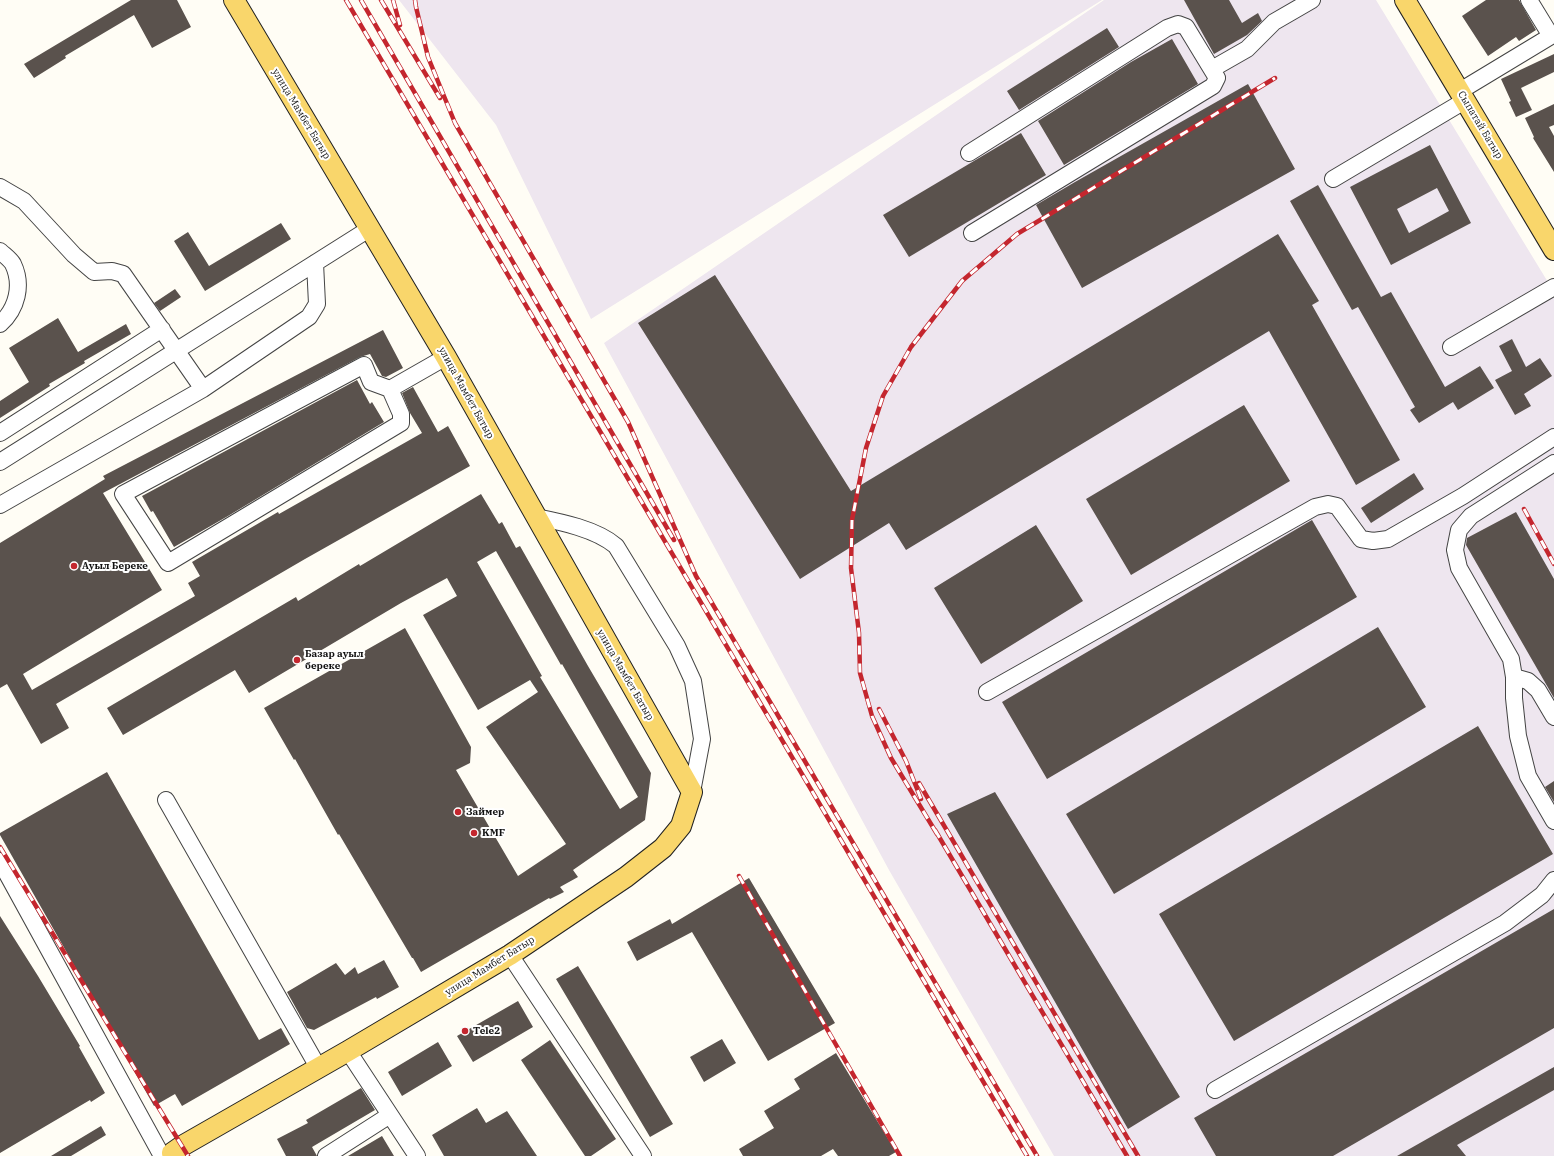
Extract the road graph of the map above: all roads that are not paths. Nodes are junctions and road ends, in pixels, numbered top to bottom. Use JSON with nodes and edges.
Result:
{"nodes":[{"id":1,"x":234,"y":0,"type":"edge"},
{"id":2,"x":1312,"y":0,"type":"edge"},
{"id":3,"x":1406,"y":0,"type":"edge"},
{"id":4,"x":1529,"y":0,"type":"edge"},
{"id":5,"x":1212,"y":69,"type":"junction"},
{"id":6,"x":1463,"y":96,"type":"junction"},
{"id":7,"x":969,"y":153,"type":"dead end"},
{"id":8,"x":1333,"y":179,"type":"dead end"},
{"id":9,"x":0,"y":187,"type":"edge"},
{"id":10,"x":369,"y":229,"type":"junction"},
{"id":11,"x":972,"y":232,"type":"dead end"},
{"id":12,"x":1554,"y":250,"type":"edge"},
{"id":13,"x":0,"y":251,"type":"edge"},
{"id":14,"x":315,"y":264,"type":"junction"},
{"id":15,"x":1554,"y":287,"type":"edge"},
{"id":16,"x":0,"y":324,"type":"edge"},
{"id":17,"x":162,"y":329,"type":"junction"},
{"id":18,"x":1451,"y":347,"type":"dead end"},
{"id":19,"x":177,"y":351,"type":"junction"},
{"id":20,"x":446,"y":357,"type":"junction"},
{"id":21,"x":203,"y":389,"type":"junction"},
{"id":22,"x":390,"y":389,"type":"junction"},
{"id":23,"x":0,"y":433,"type":"edge"},
{"id":24,"x":1554,"y":438,"type":"edge"},
{"id":25,"x":0,"y":462,"type":"edge"},
{"id":26,"x":1554,"y":463,"type":"edge"},
{"id":27,"x":0,"y":505,"type":"edge"},
{"id":28,"x":536,"y":517,"type":"junction"},
{"id":29,"x":1514,"y":677,"type":"junction"},
{"id":30,"x":987,"y":692,"type":"dead end"},
{"id":31,"x":1554,"y":718,"type":"edge"},
{"id":32,"x":692,"y":792,"type":"junction"},
{"id":33,"x":166,"y":800,"type":"dead end"},
{"id":34,"x":1554,"y":821,"type":"edge"},
{"id":35,"x":0,"y":861,"type":"edge"},
{"id":36,"x":1554,"y":880,"type":"edge"},
{"id":37,"x":510,"y":955,"type":"junction"},
{"id":38,"x":348,"y":1051,"type":"junction"},
{"id":39,"x":318,"y":1068,"type":"junction"},
{"id":40,"x":1215,"y":1090,"type":"dead end"},
{"id":41,"x":390,"y":1115,"type":"junction"},
{"id":42,"x":169,"y":1155,"type":"edge"},
{"id":43,"x":326,"y":1156,"type":"edge"},
{"id":44,"x":417,"y":1156,"type":"edge"},
{"id":45,"x":642,"y":1156,"type":"edge"}],
"edges":[{"from":1,"to":10,"type":"main road","name":"улица Мамбет Батыр"},
{"from":2,"to":5,"type":"street"},
{"from":3,"to":6,"type":"main road","name":"Сыпатай Батыр"},
{"from":4,"to":6,"type":"street"},
{"from":5,"to":7,"type":"street"},
{"from":5,"to":11,"type":"street"},
{"from":6,"to":8,"type":"street"},
{"from":6,"to":12,"type":"main road","name":"Сыпатай Батыр"},
{"from":9,"to":17,"type":"street"},
{"from":10,"to":14,"type":"street"},
{"from":10,"to":20,"type":"main road","name":"улица Мамбет Батыр"},
{"from":13,"to":16,"type":"street"},
{"from":14,"to":19,"type":"street"},
{"from":14,"to":21,"type":"street"},
{"from":15,"to":18,"type":"street"},
{"from":17,"to":19,"type":"street"},
{"from":17,"to":23,"type":"street"},
{"from":19,"to":21,"type":"street"},
{"from":19,"to":25,"type":"street"},
{"from":20,"to":22,"type":"street"},
{"from":20,"to":28,"type":"main road","name":"улица Мамбет Батыр"},
{"from":21,"to":27,"type":"street"},
{"from":22,"to":22,"type":"street"},
{"from":24,"to":30,"type":"street"},
{"from":26,"to":29,"type":"street"},
{"from":28,"to":32,"type":"main road","name":"улица Мамбет Батыр"},
{"from":28,"to":32,"type":"street"},
{"from":29,"to":31,"type":"street"},
{"from":29,"to":34,"type":"street"},
{"from":32,"to":37,"type":"main road","name":"улица Мамбет Батыр"},
{"from":33,"to":39,"type":"street"},
{"from":35,"to":42,"type":"street"},
{"from":36,"to":40,"type":"street"},
{"from":37,"to":38,"type":"main road","name":"улица Мамбет Батыр"},
{"from":37,"to":45,"type":"street"},
{"from":38,"to":39,"type":"main road","name":"улица Мамбет Батыр"},
{"from":38,"to":41,"type":"street"},
{"from":39,"to":42,"type":"main road","name":"улица Мамбет Батыр"},
{"from":41,"to":43,"type":"street"},
{"from":41,"to":44,"type":"street"}]}
